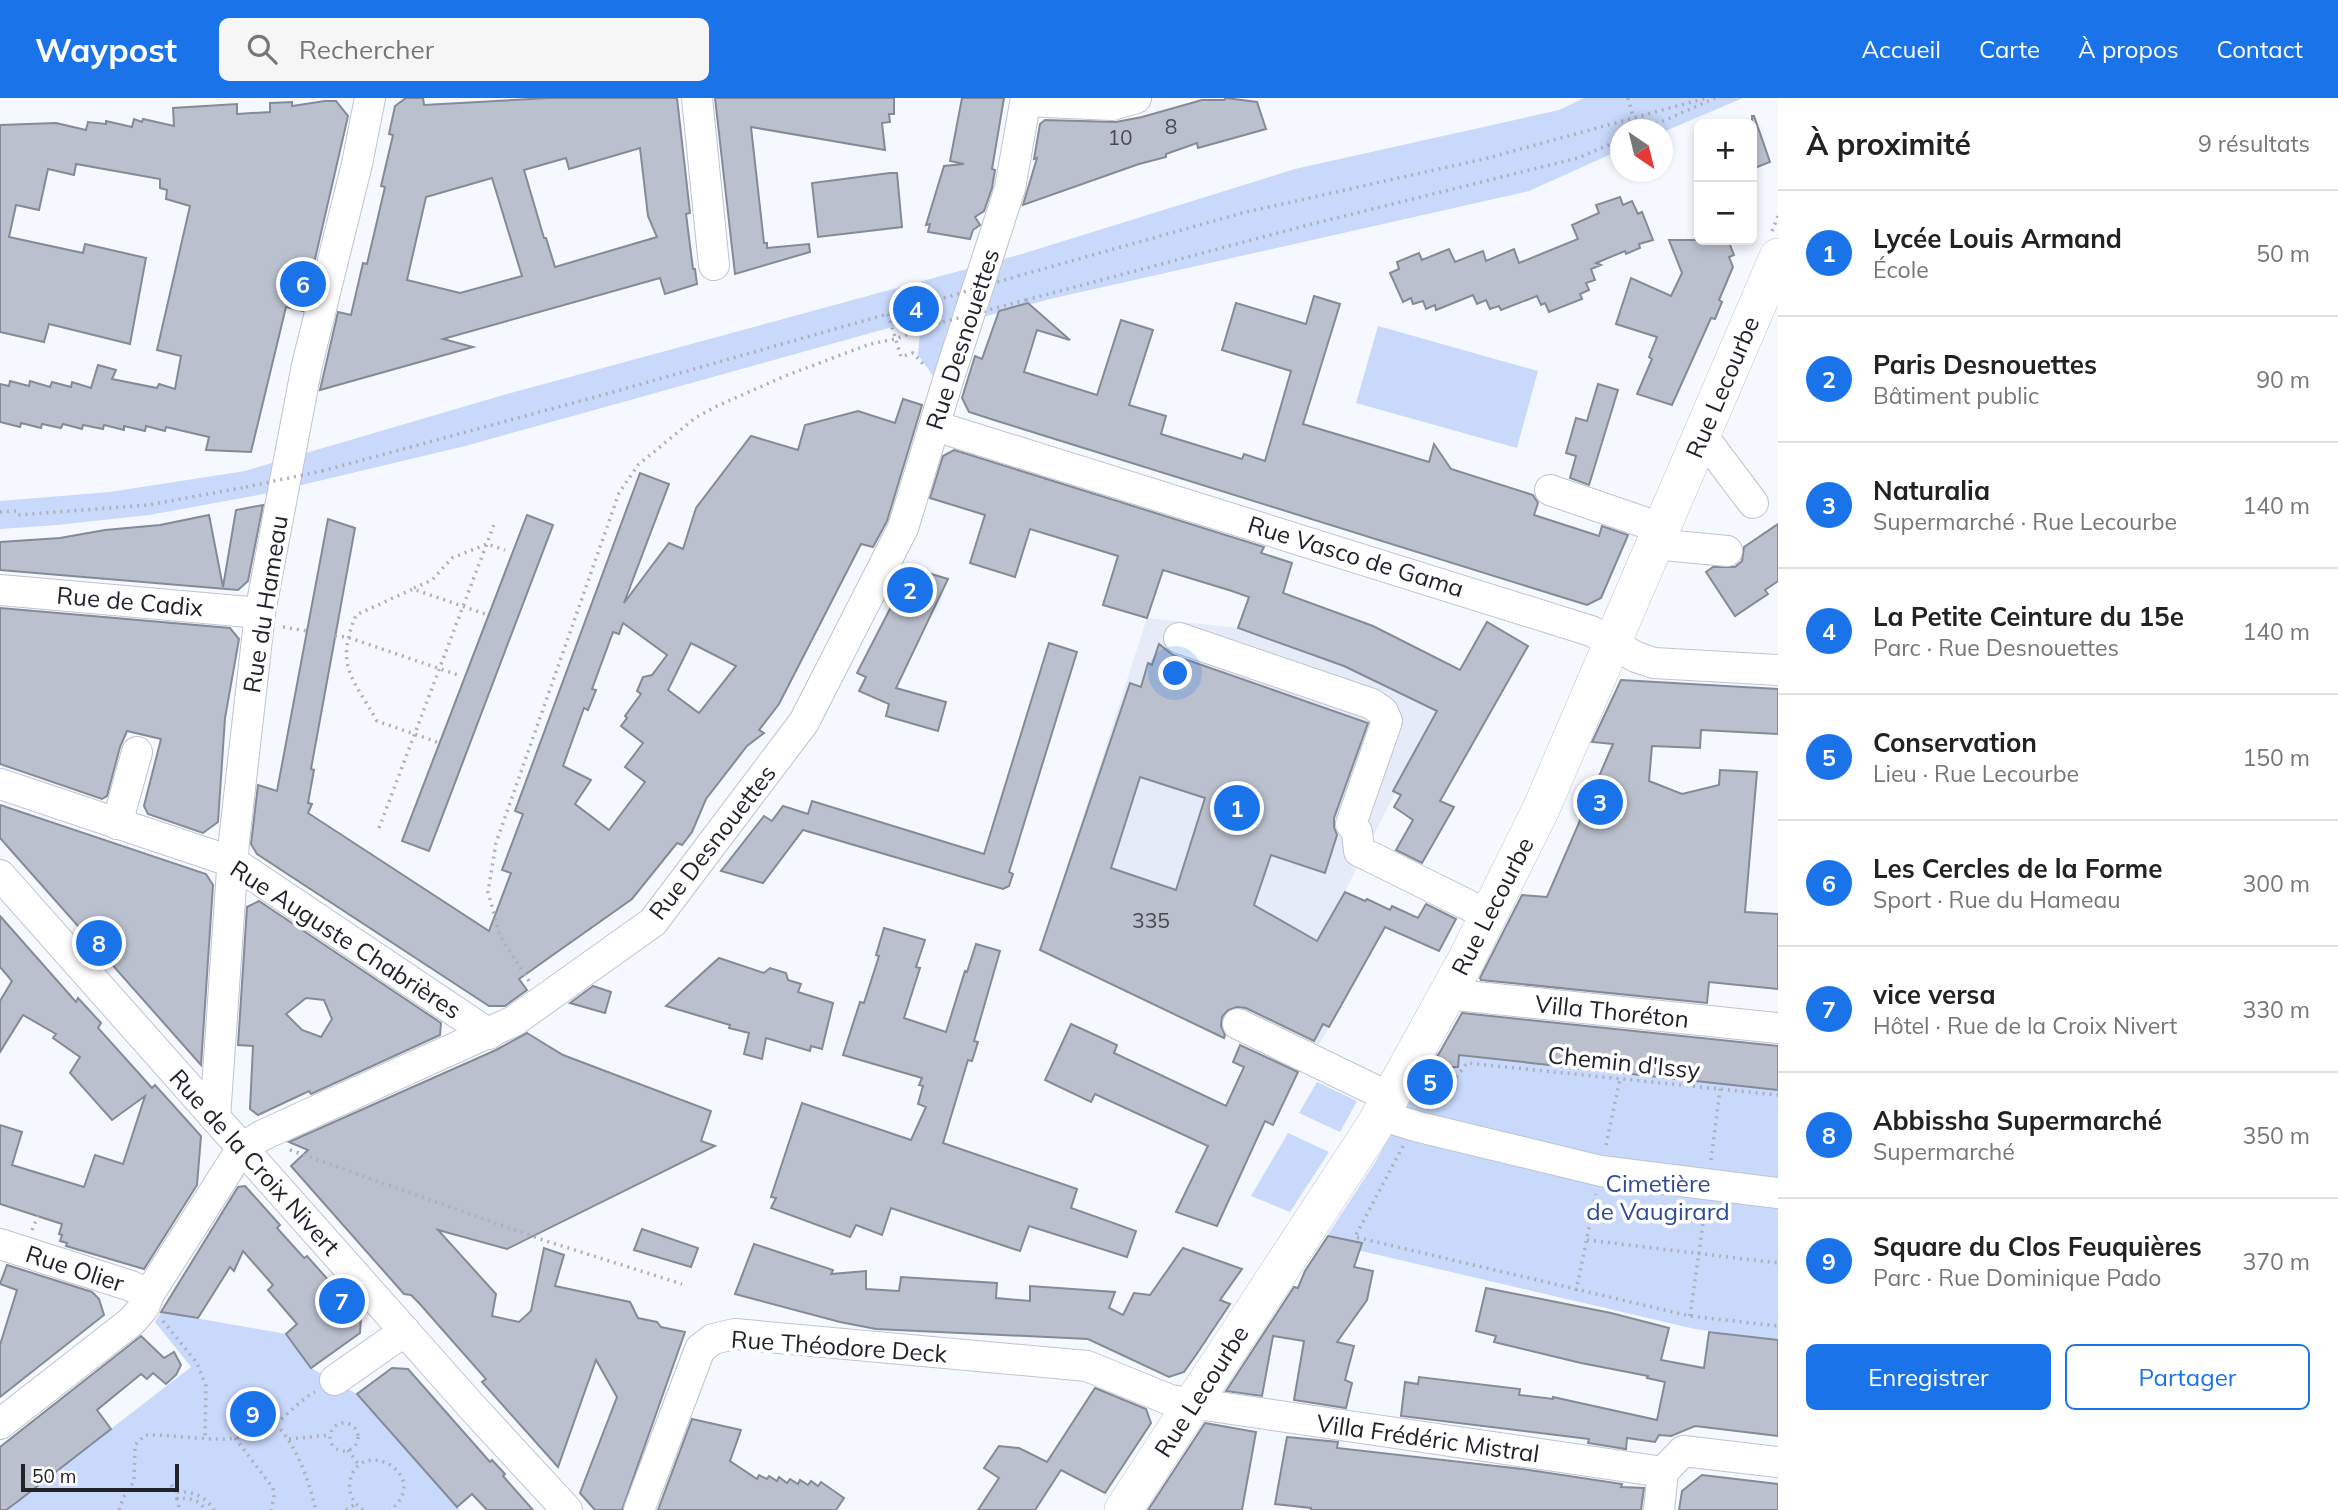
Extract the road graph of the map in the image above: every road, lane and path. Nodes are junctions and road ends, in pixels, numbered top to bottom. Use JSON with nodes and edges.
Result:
{"nodes":[{"id":1,"x":370,"y":98,"type":"edge"},
{"id":2,"x":697,"y":98,"type":"edge"},
{"id":3,"x":1136,"y":98,"type":"edge"},
{"id":4,"x":1628,"y":98,"type":"edge"},
{"id":5,"x":1706,"y":98,"type":"edge"},
{"id":6,"x":1715,"y":98,"type":"edge"},
{"id":7,"x":1026,"y":99,"type":"edge"},
{"id":8,"x":1633,"y":117,"type":"junction"},
{"id":9,"x":1668,"y":119,"type":"edge"},
{"id":10,"x":1610,"y":144,"type":"edge"},
{"id":11,"x":1778,"y":257,"type":"edge"},
{"id":12,"x":714,"y":265,"type":"dead end"},
{"id":13,"x":888,"y":314,"type":"junction"},
{"id":14,"x":895,"y":339,"type":"junction"},
{"id":15,"x":928,"y":369,"type":"dead end"},
{"id":16,"x":934,"y":425,"type":"junction"},
{"id":17,"x":1701,"y":434,"type":"junction"},
{"id":18,"x":1550,"y":490,"type":"dead end"},
{"id":19,"x":1753,"y":503,"type":"dead end"},
{"id":20,"x":0,"y":512,"type":"edge"},
{"id":21,"x":495,"y":522,"type":"dead end"},
{"id":22,"x":1658,"y":536,"type":"junction"},
{"id":23,"x":487,"y":544,"type":"junction"},
{"id":24,"x":505,"y":550,"type":"dead end"},
{"id":25,"x":1727,"y":551,"type":"dead end"},
{"id":26,"x":413,"y":589,"type":"junction"},
{"id":27,"x":0,"y":590,"type":"edge"},
{"id":28,"x":463,"y":606,"type":"junction"},
{"id":29,"x":485,"y":614,"type":"dead end"},
{"id":30,"x":272,"y":620,"type":"junction"},
{"id":31,"x":307,"y":631,"type":"dead end"},
{"id":32,"x":335,"y":636,"type":"dead end"},
{"id":33,"x":347,"y":638,"type":"junction"},
{"id":34,"x":1179,"y":638,"type":"dead end"},
{"id":35,"x":1612,"y":643,"type":"junction"},
{"id":36,"x":439,"y":669,"type":"junction"},
{"id":37,"x":1778,"y":670,"type":"edge"},
{"id":38,"x":461,"y":676,"type":"dead end"},
{"id":39,"x":415,"y":733,"type":"junction"},
{"id":40,"x":437,"y":742,"type":"dead end"},
{"id":41,"x":137,"y":752,"type":"dead end"},
{"id":42,"x":0,"y":784,"type":"edge"},
{"id":43,"x":117,"y":824,"type":"junction"},
{"id":44,"x":379,"y":828,"type":"dead end"},
{"id":45,"x":233,"y":862,"type":"junction"},
{"id":46,"x":0,"y":875,"type":"edge"},
{"id":47,"x":1488,"y":915,"type":"junction"},
{"id":48,"x":1447,"y":994,"type":"junction"},
{"id":49,"x":542,"y":1001,"type":"junction"},
{"id":50,"x":1238,"y":1024,"type":"dead end"},
{"id":51,"x":1778,"y":1028,"type":"edge"},
{"id":52,"x":489,"y":1034,"type":"junction"},
{"id":53,"x":1467,"y":1062,"type":"dead end"},
{"id":54,"x":1778,"y":1095,"type":"edge"},
{"id":55,"x":1391,"y":1110,"type":"junction"},
{"id":56,"x":215,"y":1118,"type":"junction"},
{"id":57,"x":242,"y":1148,"type":"junction"},
{"id":58,"x":287,"y":1150,"type":"dead end"},
{"id":59,"x":1778,"y":1193,"type":"edge"},
{"id":60,"x":1355,"y":1237,"type":"dead end"},
{"id":61,"x":1587,"y":1240,"type":"dead end"},
{"id":62,"x":0,"y":1244,"type":"edge"},
{"id":63,"x":1778,"y":1263,"type":"edge"},
{"id":64,"x":682,"y":1284,"type":"dead end"},
{"id":65,"x":147,"y":1301,"type":"junction"},
{"id":66,"x":1778,"y":1326,"type":"edge"},
{"id":67,"x":405,"y":1331,"type":"junction"},
{"id":68,"x":335,"y":1380,"type":"joint"},
{"id":69,"x":1193,"y":1403,"type":"junction"},
{"id":70,"x":0,"y":1424,"type":"edge"},
{"id":71,"x":276,"y":1424,"type":"junction"},
{"id":72,"x":330,"y":1435,"type":"junction"},
{"id":73,"x":205,"y":1438,"type":"junction"},
{"id":74,"x":235,"y":1438,"type":"junction"},
{"id":75,"x":289,"y":1439,"type":"junction"},
{"id":76,"x":348,"y":1450,"type":"junction"},
{"id":77,"x":1778,"y":1462,"type":"edge"},
{"id":78,"x":359,"y":1465,"type":"junction"},
{"id":79,"x":1663,"y":1472,"type":"junction"},
{"id":80,"x":171,"y":1485,"type":"dead end"},
{"id":81,"x":177,"y":1492,"type":"junction"},
{"id":82,"x":177,"y":1499,"type":"junction"},
{"id":83,"x":356,"y":1504,"type":"junction"},
{"id":84,"x":179,"y":1507,"type":"dead end"},
{"id":85,"x":119,"y":1510,"type":"edge"},
{"id":86,"x":206,"y":1510,"type":"edge"},
{"id":87,"x":214,"y":1510,"type":"edge"},
{"id":88,"x":271,"y":1510,"type":"edge"},
{"id":89,"x":316,"y":1510,"type":"edge"},
{"id":90,"x":346,"y":1510,"type":"edge"},
{"id":91,"x":363,"y":1510,"type":"edge"},
{"id":92,"x":390,"y":1510,"type":"edge"},
{"id":93,"x":567,"y":1510,"type":"edge"},
{"id":94,"x":639,"y":1510,"type":"edge"},
{"id":95,"x":1123,"y":1510,"type":"edge"},
{"id":96,"x":1659,"y":1510,"type":"edge"}],
"edges":[{"from":1,"to":30,"type":"street","name":"Rue du Hameau"},
{"from":2,"to":12,"type":"street"},
{"from":3,"to":7,"type":"street"},
{"from":4,"to":8,"type":"path"},
{"from":5,"to":8,"type":"path"},
{"from":6,"to":9,"type":"path"},
{"from":7,"to":16,"type":"street","name":"Rue Desnouettes"},
{"from":8,"to":13,"type":"path","bridge":true},
{"from":10,"to":14,"type":"path","bridge":true},
{"from":11,"to":17,"type":"main road","name":"Rue Lecourbe"},
{"from":13,"to":14,"type":"path"},
{"from":13,"to":20,"type":"path","bridge":true},
{"from":14,"to":15,"type":"path"},
{"from":14,"to":49,"type":"path"},
{"from":16,"to":35,"type":"street","name":"Rue Vasco de Gama"},
{"from":16,"to":49,"type":"street","name":"Rue Desnouettes"},
{"from":17,"to":19,"type":"street"},
{"from":17,"to":22,"type":"main road","name":"Rue Lecourbe"},
{"from":18,"to":22,"type":"street"},
{"from":21,"to":23,"type":"path"},
{"from":22,"to":25,"type":"street"},
{"from":22,"to":35,"type":"main road","name":"Rue Lecourbe"},
{"from":23,"to":24,"type":"path"},
{"from":23,"to":26,"type":"path"},
{"from":23,"to":28,"type":"path"},
{"from":26,"to":28,"type":"path"},
{"from":26,"to":33,"type":"path"},
{"from":27,"to":30,"type":"street","name":"Rue de Cadix"},
{"from":28,"to":29,"type":"path"},
{"from":28,"to":36,"type":"path"},
{"from":30,"to":31,"type":"path"},
{"from":30,"to":45,"type":"street","name":"Rue du Hameau"},
{"from":32,"to":33,"type":"path"},
{"from":33,"to":36,"type":"path"},
{"from":33,"to":39,"type":"path"},
{"from":34,"to":47,"type":"street"},
{"from":35,"to":37,"type":"street","name":"Rue Vasco de Gama"},
{"from":35,"to":47,"type":"main road","name":"Rue Lecourbe"},
{"from":36,"to":38,"type":"path"},
{"from":36,"to":39,"type":"path"},
{"from":39,"to":40,"type":"path"},
{"from":39,"to":44,"type":"path"},
{"from":41,"to":43,"type":"street"},
{"from":42,"to":43,"type":"street","name":"Rue Auguste Chabrières"},
{"from":43,"to":45,"type":"street","name":"Rue Auguste Chabrières"},
{"from":45,"to":52,"type":"street","name":"Rue Auguste Chabrières"},
{"from":45,"to":56,"type":"street","name":"Rue du Hameau"},
{"from":46,"to":56,"type":"street","name":"Rue de la Croix Nivert"},
{"from":47,"to":48,"type":"main road","name":"Rue Lecourbe"},
{"from":48,"to":51,"type":"street","name":"Villa Thoréton"},
{"from":48,"to":55,"type":"main road","name":"Rue Lecourbe"},
{"from":49,"to":52,"type":"street","name":"Rue Desnouettes"},
{"from":50,"to":55,"type":"street"},
{"from":52,"to":57,"type":"street","name":"Rue Desnouettes"},
{"from":53,"to":54,"type":"path","name":"Chemin d'Issy"},
{"from":55,"to":59,"type":"street"},
{"from":55,"to":69,"type":"main road","name":"Rue Lecourbe"},
{"from":56,"to":57,"type":"street","name":"Rue de la Croix Nivert"},
{"from":57,"to":65,"type":"street","name":"Rue Desnouettes"},
{"from":57,"to":67,"type":"street","name":"Rue de la Croix Nivert"},
{"from":58,"to":64,"type":"path"},
{"from":60,"to":66,"type":"path"},
{"from":61,"to":63,"type":"path"},
{"from":62,"to":65,"type":"street","name":"Rue Olier"},
{"from":65,"to":70,"type":"street","name":"Rue Desnouettes"},
{"from":65,"to":73,"type":"path"},
{"from":67,"to":68,"type":"street"},
{"from":67,"to":93,"type":"street","name":"Rue de la Croix Nivert"},
{"from":68,"to":71,"type":"path"},
{"from":69,"to":79,"type":"street","name":"Villa Frédéric Mistral"},
{"from":69,"to":94,"type":"street","name":"Rue Théodore Deck"},
{"from":69,"to":95,"type":"main road","name":"Rue Lecourbe"},
{"from":71,"to":74,"type":"path"},
{"from":71,"to":75,"type":"path"},
{"from":72,"to":75,"type":"path"},
{"from":72,"to":76,"type":"path"},
{"from":72,"to":76,"type":"path"},
{"from":73,"to":74,"type":"path"},
{"from":73,"to":85,"type":"path"},
{"from":74,"to":88,"type":"path"},
{"from":75,"to":89,"type":"path"},
{"from":76,"to":78,"type":"path"},
{"from":77,"to":79,"type":"street"},
{"from":78,"to":83,"type":"path"},
{"from":78,"to":92,"type":"path"},
{"from":79,"to":96,"type":"street"},
{"from":80,"to":81,"type":"path"},
{"from":81,"to":82,"type":"path"},
{"from":81,"to":87,"type":"path"},
{"from":82,"to":84,"type":"path"},
{"from":82,"to":86,"type":"path"},
{"from":83,"to":90,"type":"path"},
{"from":83,"to":91,"type":"path"}]}
